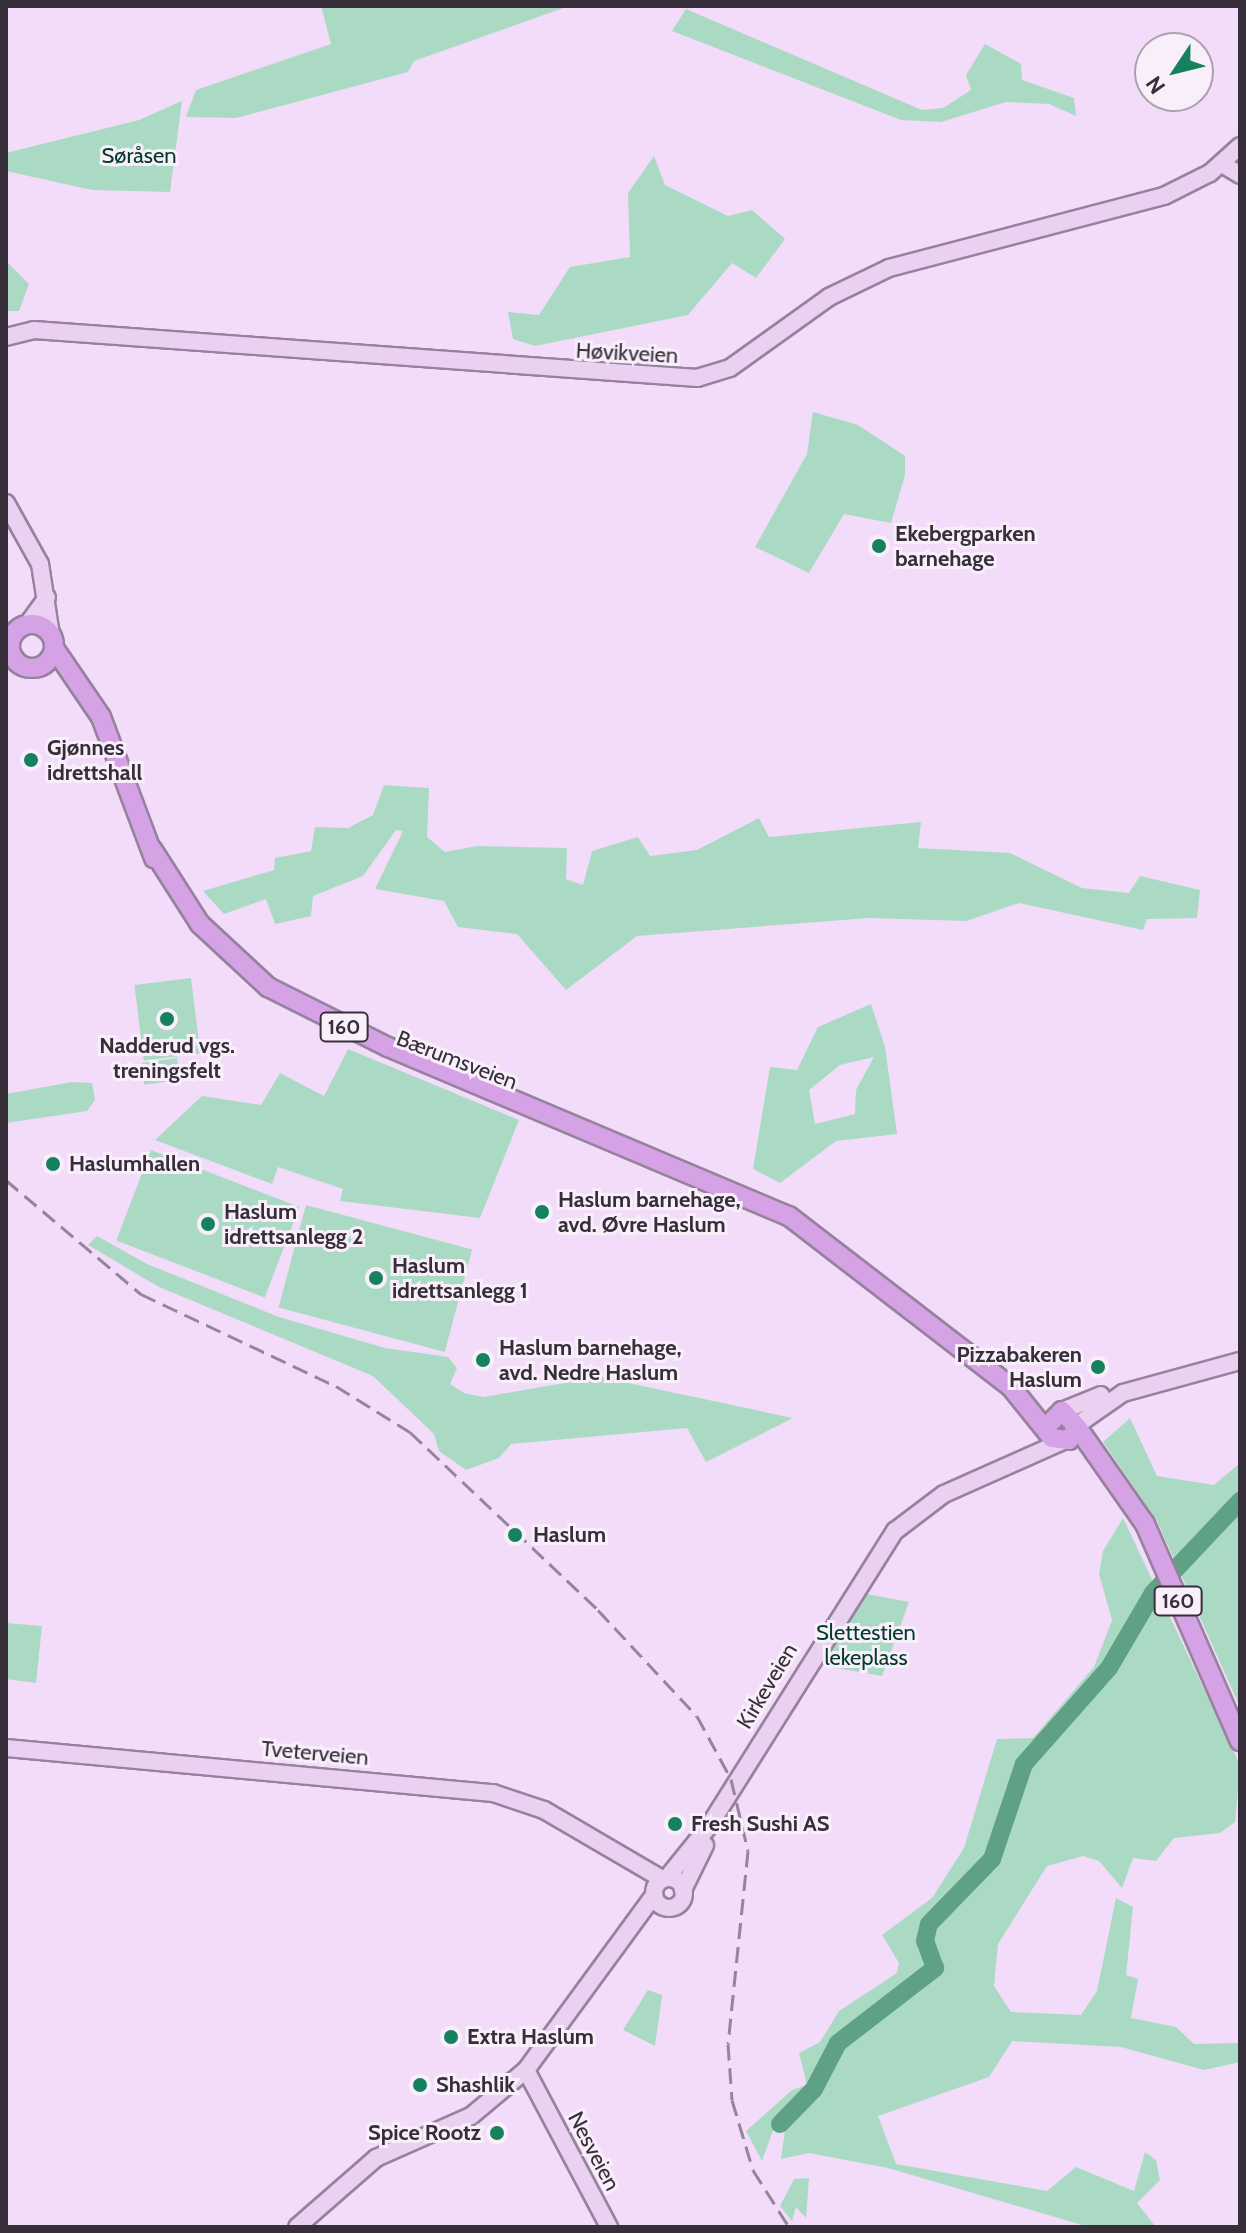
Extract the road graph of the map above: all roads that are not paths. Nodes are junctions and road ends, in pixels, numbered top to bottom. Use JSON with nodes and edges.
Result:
{"nodes":[{"id":1,"x":1234,"y":155,"type":"edge"},
{"id":2,"x":1240,"y":175,"type":"edge"},
{"id":3,"x":6,"y":337,"type":"edge"},
{"id":4,"x":6,"y":503,"type":"edge"},
{"id":5,"x":47,"y":597,"type":"junction"},
{"id":6,"x":27,"y":625,"type":"junction"},
{"id":7,"x":52,"y":642,"type":"junction"},
{"id":8,"x":17,"y":663,"type":"edge"},
{"id":9,"x":75,"y":680,"type":"junction"},
{"id":10,"x":1240,"y":1361,"type":"edge"},
{"id":11,"x":1183,"y":1375,"type":"junction"},
{"id":12,"x":1077,"y":1426,"type":"junction"},
{"id":13,"x":1057,"y":1427,"type":"junction"},
{"id":14,"x":1103,"y":1468,"type":"junction"},
{"id":15,"x":1240,"y":1741,"type":"edge"},
{"id":16,"x":6,"y":1748,"type":"edge"},
{"id":17,"x":709,"y":1826,"type":"junction"},
{"id":18,"x":659,"y":1886,"type":"junction"},
{"id":19,"x":683,"y":1890,"type":"junction"},
{"id":20,"x":666,"y":1908,"type":"junction"},
{"id":21,"x":618,"y":1948,"type":"junction"},
{"id":22,"x":521,"y":2074,"type":"junction"},
{"id":23,"x":297,"y":2227,"type":"edge"},
{"id":24,"x":609,"y":2227,"type":"edge"}],
"edges":[{"from":1,"to":2,"type":"main road"},
{"from":1,"to":3,"type":"main road","name":"Høvikveien"},
{"from":4,"to":5,"type":"main road"},
{"from":5,"to":6,"type":"main road"},
{"from":5,"to":7,"type":"main road"},
{"from":6,"to":7,"type":"main road"},
{"from":6,"to":8,"type":"main road"},
{"from":7,"to":8,"type":"main road"},
{"from":7,"to":9,"type":"main road","name":"Bærumsveien","number":"160"},
{"from":8,"to":9,"type":"main road"},
{"from":9,"to":13,"type":"main road","name":"Bærumsveien","number":"160"},
{"from":10,"to":11,"type":"main road","name":"Kirkeveien"},
{"from":11,"to":12,"type":"main road","name":"Kirkeveien"},
{"from":11,"to":13,"type":"main road","name":"Kirkeveien"},
{"from":12,"to":13,"type":"main road"},
{"from":12,"to":14,"type":"main road","name":"Bærumsveien","number":"160"},
{"from":13,"to":14,"type":"main road","name":"Bærumsveien","number":"160"},
{"from":13,"to":17,"type":"main road","name":"Kirkeveien"},
{"from":14,"to":15,"type":"main road","name":"Bærumsveien","number":"160"},
{"from":16,"to":18,"type":"main road","name":"Tveterveien"},
{"from":17,"to":18,"type":"main road","name":"Kirkeveien"},
{"from":17,"to":19,"type":"main road","name":"Kirkeveien"},
{"from":18,"to":19,"type":"main road"},
{"from":18,"to":20,"type":"main road"},
{"from":18,"to":21,"type":"main road","name":"Kirkeveien"},
{"from":19,"to":20,"type":"main road","name":"Kirkeveien"},
{"from":20,"to":21,"type":"main road","name":"Kirkeveien"},
{"from":21,"to":22,"type":"main road","name":"Kirkeveien"},
{"from":22,"to":23,"type":"main road","name":"Kirkeveien"},
{"from":22,"to":24,"type":"main road","name":"Nesveien"}]}
